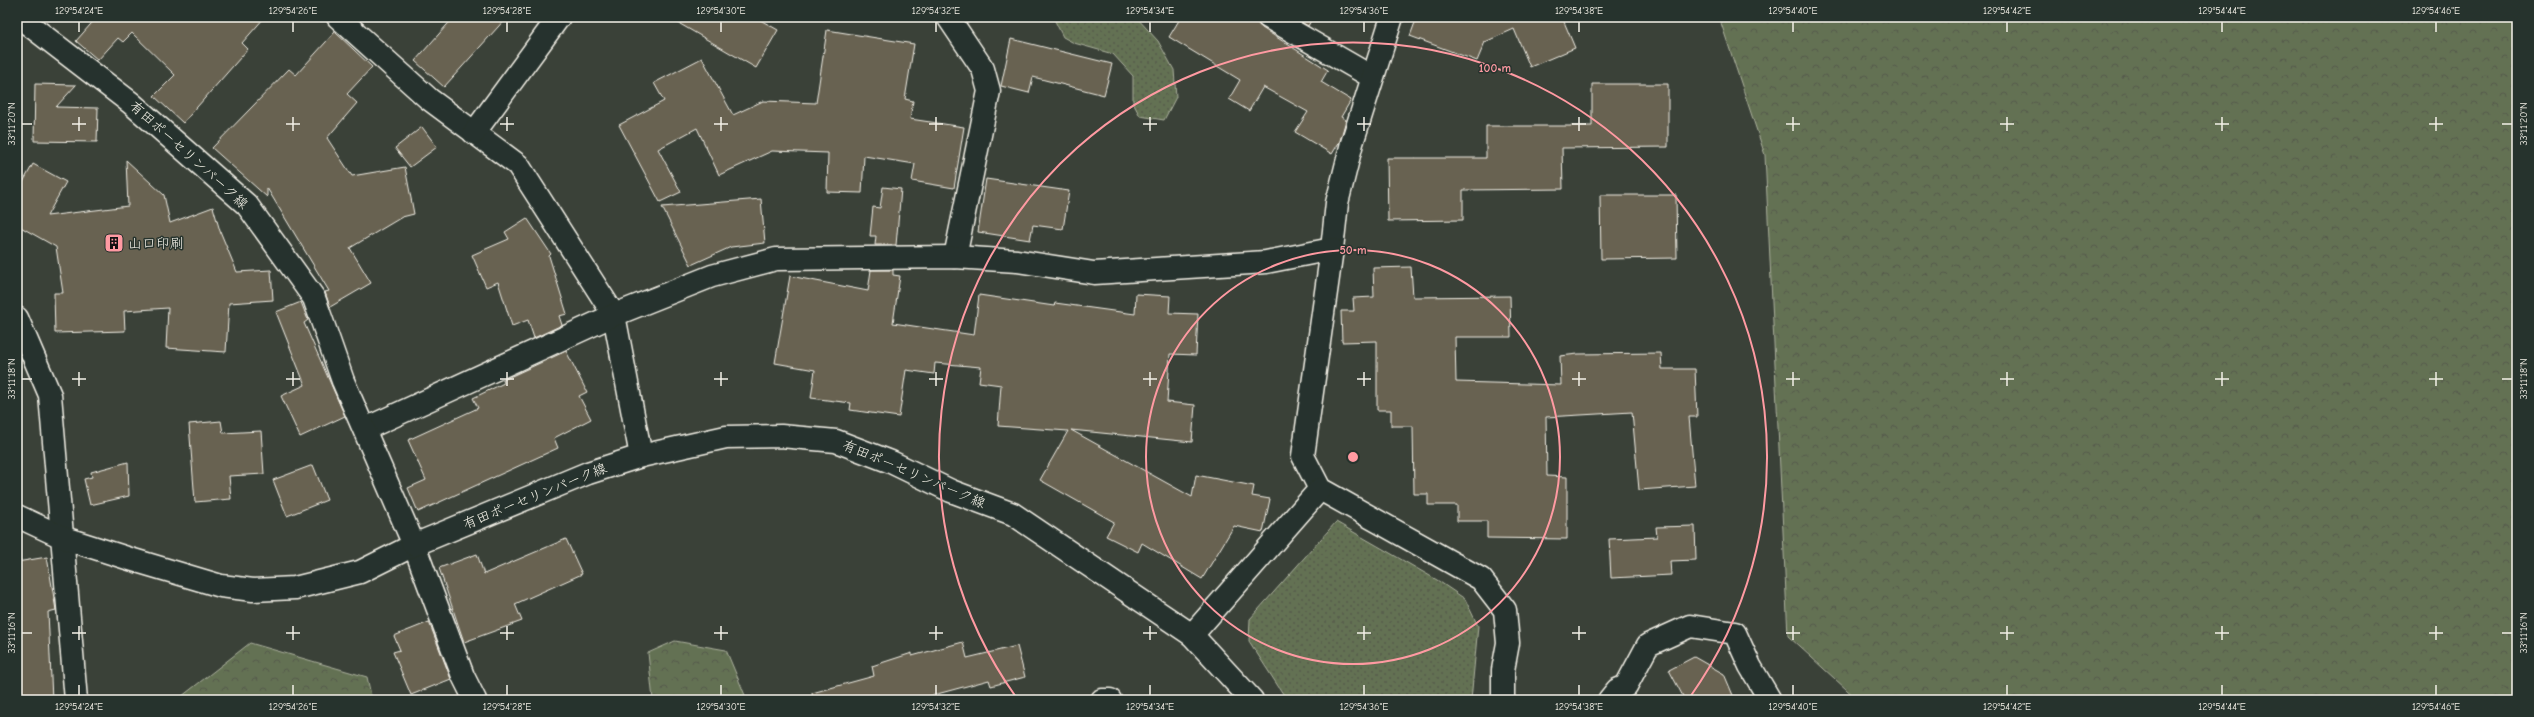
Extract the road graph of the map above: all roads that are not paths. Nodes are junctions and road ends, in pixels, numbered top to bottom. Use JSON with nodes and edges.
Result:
{"nodes":[{"id":1,"x":338,"y":17,"type":"edge"},
{"id":2,"x":559,"y":17,"type":"edge"},
{"id":3,"x":948,"y":17,"type":"edge"},
{"id":4,"x":1268,"y":17,"type":"edge"},
{"id":5,"x":1390,"y":19,"type":"edge"},
{"id":6,"x":19,"y":21,"type":"edge"},
{"id":7,"x":1372,"y":77,"type":"junction"},
{"id":8,"x":474,"y":133,"type":"junction"},
{"id":9,"x":1332,"y":249,"type":"junction"},
{"id":10,"x":956,"y":257,"type":"junction"},
{"id":11,"x":614,"y":315,"type":"junction"},
{"id":12,"x":17,"y":318,"type":"edge"},
{"id":13,"x":365,"y":429,"type":"junction"},
{"id":14,"x":641,"y":456,"type":"junction"},
{"id":15,"x":1320,"y":489,"type":"junction"},
{"id":16,"x":17,"y":516,"type":"edge"},
{"id":17,"x":64,"y":538,"type":"junction"},
{"id":18,"x":414,"y":545,"type":"junction"},
{"id":19,"x":1192,"y":635,"type":"junction"},
{"id":20,"x":1632,"y":693,"type":"edge"},
{"id":21,"x":76,"y":700,"type":"edge"},
{"id":22,"x":474,"y":700,"type":"edge"},
{"id":23,"x":1102,"y":700,"type":"edge"},
{"id":24,"x":1110,"y":700,"type":"edge"},
{"id":25,"x":1252,"y":700,"type":"edge"},
{"id":26,"x":1503,"y":700,"type":"edge"},
{"id":27,"x":1609,"y":700,"type":"edge"},
{"id":28,"x":1770,"y":700,"type":"edge"}],
"edges":[{"from":1,"to":8,"type":"street"},
{"from":2,"to":8,"type":"street"},
{"from":3,"to":10,"type":"street"},
{"from":4,"to":7,"type":"street"},
{"from":5,"to":7,"type":"street"},
{"from":6,"to":13,"type":"street","name":"有田ポーセリンパーク線"},
{"from":7,"to":9,"type":"street"},
{"from":8,"to":11,"type":"street"},
{"from":9,"to":10,"type":"street"},
{"from":9,"to":15,"type":"street"},
{"from":10,"to":11,"type":"street"},
{"from":11,"to":13,"type":"street"},
{"from":11,"to":14,"type":"street"},
{"from":12,"to":17,"type":"street"},
{"from":13,"to":18,"type":"street","name":"有田ポーセリンパーク線"},
{"from":14,"to":18,"type":"street","name":"有田ポーセリンパーク線"},
{"from":14,"to":19,"type":"street","name":"有田ポーセリンパーク線"},
{"from":15,"to":19,"type":"street"},
{"from":15,"to":26,"type":"street"},
{"from":16,"to":17,"type":"street"},
{"from":17,"to":18,"type":"street"},
{"from":17,"to":21,"type":"street"},
{"from":18,"to":22,"type":"street"},
{"from":19,"to":25,"type":"street","name":"有田ポーセリンパーク線"},
{"from":20,"to":27,"type":"street"},
{"from":20,"to":28,"type":"street"},
{"from":23,"to":24,"type":"street"}]}
